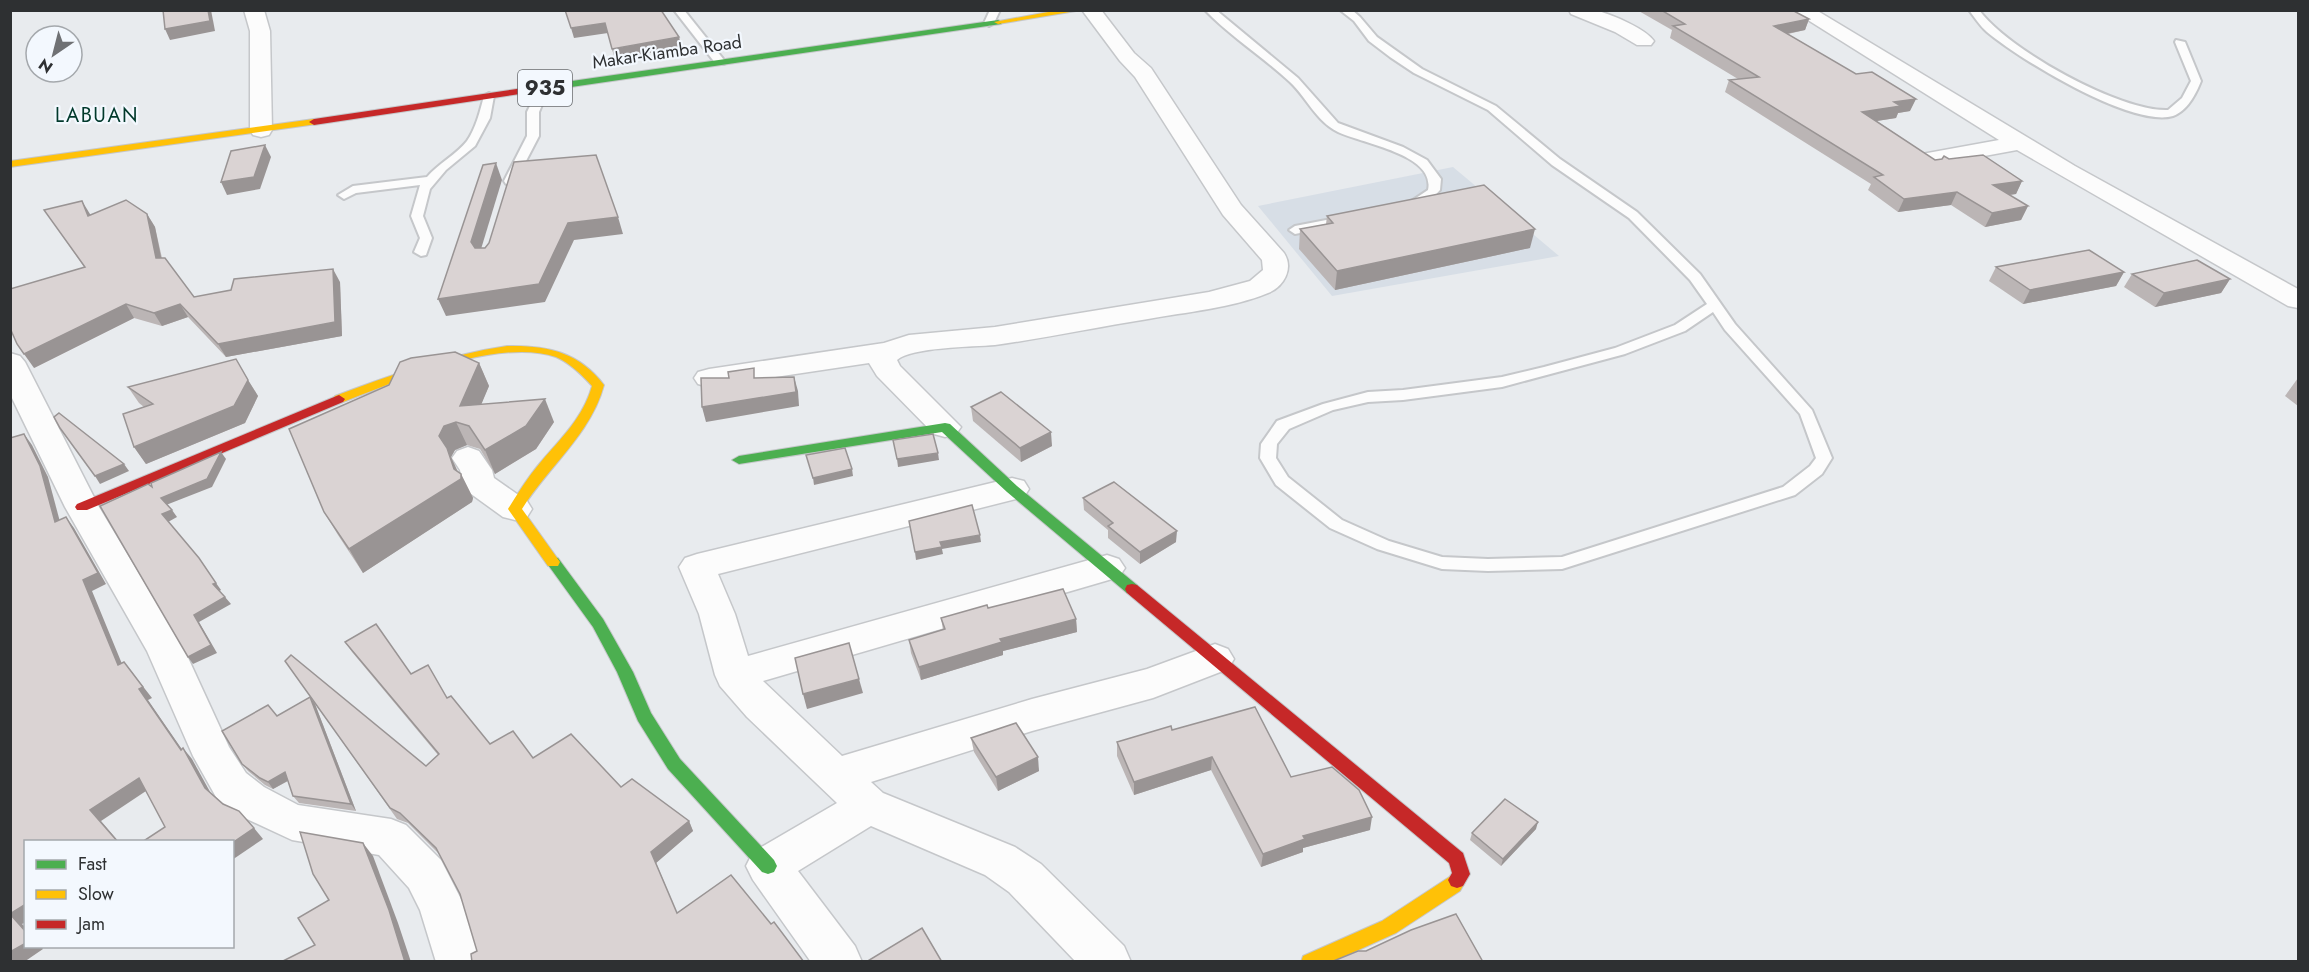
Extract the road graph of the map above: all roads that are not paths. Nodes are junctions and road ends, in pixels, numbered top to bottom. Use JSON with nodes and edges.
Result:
{"nodes":[{"id":1,"x":254,"y":10,"type":"edge"},
{"id":2,"x":679,"y":10,"type":"edge"},
{"id":3,"x":1078,"y":10,"type":"edge"},
{"id":4,"x":1091,"y":10,"type":"edge"},
{"id":5,"x":1210,"y":10,"type":"edge"},
{"id":6,"x":1344,"y":10,"type":"edge"},
{"id":7,"x":1578,"y":10,"type":"edge"},
{"id":8,"x":1801,"y":10,"type":"edge"},
{"id":9,"x":1974,"y":10,"type":"edge"},
{"id":10,"x":992,"y":17,"type":"edge"},
{"id":11,"x":1644,"y":41,"type":"dead end"},
{"id":12,"x":2180,"y":42,"type":"dead end"},
{"id":13,"x":720,"y":62,"type":"junction"},
{"id":14,"x":544,"y":88,"type":"junction"},
{"id":15,"x":489,"y":96,"type":"junction"},
{"id":16,"x":261,"y":130,"type":"junction"},
{"id":17,"x":2019,"y":143,"type":"junction"},
{"id":18,"x":1930,"y":159,"type":"edge"},
{"id":19,"x":10,"y":164,"type":"edge"},
{"id":20,"x":431,"y":180,"type":"junction"},
{"id":21,"x":344,"y":195,"type":"dead end"},
{"id":22,"x":505,"y":197,"type":"edge"},
{"id":23,"x":1399,"y":209,"type":"edge"},
{"id":24,"x":1364,"y":216,"type":"edge"},
{"id":25,"x":1295,"y":230,"type":"dead end"},
{"id":26,"x":421,"y":252,"type":"dead end"},
{"id":27,"x":2298,"y":300,"type":"edge"},
{"id":28,"x":1713,"y":306,"type":"junction"},
{"id":29,"x":889,"y":351,"type":"junction"},
{"id":30,"x":10,"y":362,"type":"edge"},
{"id":31,"x":709,"y":378,"type":"edge"},
{"id":32,"x":945,"y":427,"type":"junction"},
{"id":33,"x":468,"y":458,"type":"dead end"},
{"id":34,"x":739,"y":460,"type":"dead end"},
{"id":35,"x":1012,"y":489,"type":"junction"},
{"id":36,"x":82,"y":507,"type":"junction"},
{"id":37,"x":515,"y":509,"type":"junction"},
{"id":38,"x":1107,"y":568,"type":"junction"},
{"id":39,"x":1215,"y":659,"type":"junction"},
{"id":40,"x":734,"y":675,"type":"junction"},
{"id":41,"x":835,"y":776,"type":"junction"},
{"id":42,"x":868,"y":806,"type":"junction"},
{"id":43,"x":768,"y":866,"type":"junction"},
{"id":44,"x":459,"y":962,"type":"edge"},
{"id":45,"x":839,"y":962,"type":"edge"},
{"id":46,"x":1108,"y":962,"type":"edge"},
{"id":47,"x":1310,"y":962,"type":"edge"}],
"edges":[{"from":1,"to":16,"type":"street"},
{"from":2,"to":13,"type":"lane"},
{"from":3,"to":10,"type":"street","name":"Makar-Kiamba Road","number":"935"},
{"from":4,"to":29,"type":"street"},
{"from":5,"to":23,"type":"lane"},
{"from":6,"to":28,"type":"lane"},
{"from":7,"to":11,"type":"street"},
{"from":8,"to":17,"type":"street"},
{"from":9,"to":12,"type":"lane"},
{"from":10,"to":13,"type":"street","name":"Makar-Kiamba Road","number":"935"},
{"from":13,"to":14,"type":"street","name":"Makar-Kiamba Road","number":"935"},
{"from":14,"to":15,"type":"street","name":"Makar-Kiamba Road","number":"935"},
{"from":14,"to":22,"type":"lane"},
{"from":15,"to":16,"type":"street","name":"Makar-Kiamba Road","number":"935"},
{"from":15,"to":20,"type":"lane"},
{"from":16,"to":19,"type":"street","name":"Makar-Kiamba Road","number":"935"},
{"from":17,"to":18,"type":"street"},
{"from":17,"to":27,"type":"street"},
{"from":20,"to":21,"type":"lane"},
{"from":20,"to":26,"type":"lane"},
{"from":24,"to":25,"type":"lane"},
{"from":28,"to":28,"type":"lane"},
{"from":29,"to":31,"type":"street"},
{"from":29,"to":32,"type":"street"},
{"from":30,"to":36,"type":"street"},
{"from":32,"to":34,"type":"street"},
{"from":32,"to":35,"type":"street"},
{"from":33,"to":37,"type":"street"},
{"from":35,"to":38,"type":"street"},
{"from":35,"to":40,"type":"street"},
{"from":36,"to":37,"type":"street"},
{"from":36,"to":44,"type":"street"},
{"from":37,"to":43,"type":"street"},
{"from":38,"to":39,"type":"street"},
{"from":38,"to":40,"type":"street"},
{"from":39,"to":41,"type":"street"},
{"from":39,"to":47,"type":"street"},
{"from":40,"to":41,"type":"street"},
{"from":41,"to":42,"type":"street"},
{"from":42,"to":43,"type":"street"},
{"from":42,"to":46,"type":"street"},
{"from":43,"to":45,"type":"street"}]}
